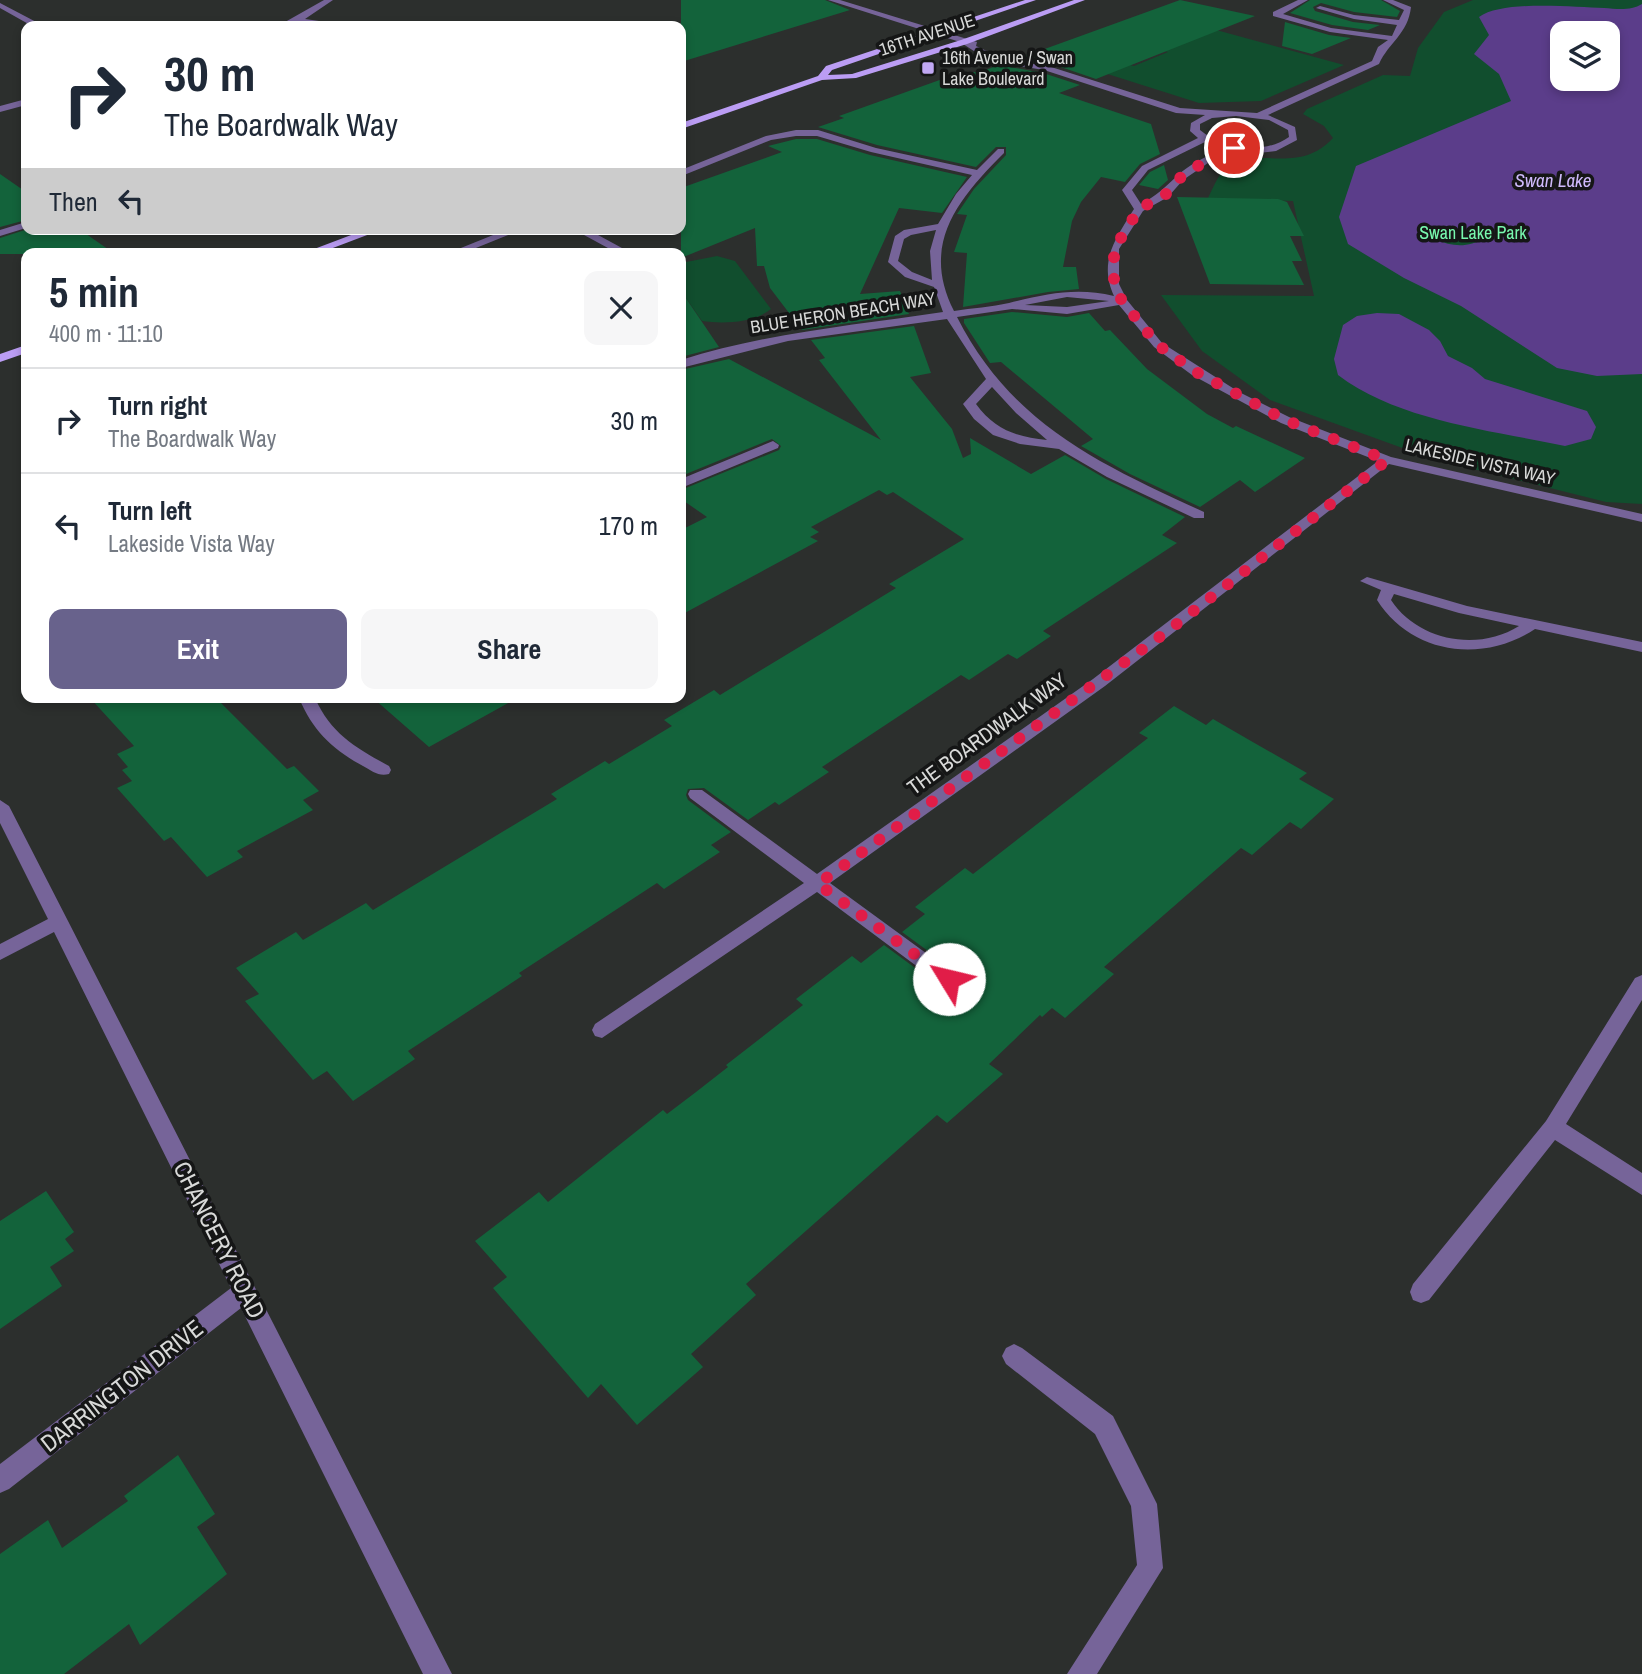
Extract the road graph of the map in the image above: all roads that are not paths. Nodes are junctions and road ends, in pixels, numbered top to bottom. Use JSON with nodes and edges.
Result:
{"nodes":[{"id":1,"x":328,"y":0,"type":"edge"},
{"id":2,"x":832,"y":0,"type":"edge"},
{"id":3,"x":1032,"y":0,"type":"edge"},
{"id":4,"x":1082,"y":0,"type":"edge"},
{"id":5,"x":1304,"y":0,"type":"edge"},
{"id":6,"x":1387,"y":0,"type":"edge"},
{"id":7,"x":0,"y":5,"type":"edge"},
{"id":8,"x":1320,"y":8,"type":"dead end"},
{"id":9,"x":17,"y":15,"type":"junction"},
{"id":10,"x":0,"y":19,"type":"edge"},
{"id":11,"x":297,"y":20,"type":"joint"},
{"id":12,"x":28,"y":21,"type":"edge"},
{"id":13,"x":306,"y":21,"type":"edge"},
{"id":14,"x":1401,"y":23,"type":"junction"},
{"id":15,"x":933,"y":33,"type":"junction"},
{"id":16,"x":1395,"y":39,"type":"junction"},
{"id":17,"x":964,"y":42,"type":"junction"},
{"id":18,"x":995,"y":47,"type":"dead end"},
{"id":19,"x":1018,"y":55,"type":"dead end"},
{"id":20,"x":1045,"y":68,"type":"junction"},
{"id":21,"x":821,"y":78,"type":"junction"},
{"id":22,"x":21,"y":103,"type":"edge"},
{"id":23,"x":0,"y":109,"type":"edge"},
{"id":24,"x":1179,"y":111,"type":"junction"},
{"id":25,"x":1225,"y":113,"type":"junction"},
{"id":26,"x":1260,"y":115,"type":"junction"},
{"id":27,"x":1196,"y":123,"type":"junction"},
{"id":28,"x":686,"y":124,"type":"edge"},
{"id":29,"x":1204,"y":139,"type":"junction"},
{"id":30,"x":1234,"y":148,"type":"junction"},
{"id":31,"x":1001,"y":151,"type":"dead end"},
{"id":32,"x":1155,"y":164,"type":"junction"},
{"id":33,"x":1166,"y":167,"type":"dead end"},
{"id":34,"x":1177,"y":170,"type":"dead end"},
{"id":35,"x":686,"y":171,"type":"edge"},
{"id":36,"x":978,"y":173,"type":"junction"},
{"id":37,"x":1188,"y":173,"type":"junction"},
{"id":38,"x":1139,"y":209,"type":"junction"},
{"id":39,"x":942,"y":226,"type":"junction"},
{"id":40,"x":21,"y":227,"type":"edge"},
{"id":41,"x":0,"y":233,"type":"edge"},
{"id":42,"x":361,"y":235,"type":"edge"},
{"id":43,"x":502,"y":235,"type":"edge"},
{"id":44,"x":590,"y":235,"type":"edge"},
{"id":45,"x":323,"y":248,"type":"edge"},
{"id":46,"x":467,"y":248,"type":"edge"},
{"id":47,"x":616,"y":248,"type":"edge"},
{"id":48,"x":939,"y":285,"type":"junction"},
{"id":49,"x":1122,"y":301,"type":"junction"},
{"id":50,"x":950,"y":313,"type":"junction"},
{"id":51,"x":21,"y":351,"type":"edge"},
{"id":52,"x":0,"y":358,"type":"edge"},
{"id":53,"x":686,"y":363,"type":"edge"},
{"id":54,"x":991,"y":381,"type":"junction"},
{"id":55,"x":773,"y":445,"type":"dead end"},
{"id":56,"x":1061,"y":445,"type":"junction"},
{"id":57,"x":1387,"y":460,"type":"junction"},
{"id":58,"x":686,"y":482,"type":"edge"},
{"id":59,"x":1199,"y":515,"type":"dead end"},
{"id":60,"x":1642,"y":518,"type":"edge"},
{"id":61,"x":1367,"y":581,"type":"dead end"},
{"id":62,"x":1389,"y":589,"type":"junction"},
{"id":63,"x":1531,"y":625,"type":"junction"},
{"id":64,"x":1642,"y":647,"type":"edge"},
{"id":65,"x":309,"y":703,"type":"edge"},
{"id":66,"x":383,"y":770,"type":"dead end"},
{"id":67,"x":696,"y":794,"type":"dead end"},
{"id":68,"x":0,"y":806,"type":"edge"},
{"id":69,"x":818,"y":884,"type":"junction"},
{"id":70,"x":59,"y":921,"type":"junction"},
{"id":71,"x":0,"y":953,"type":"edge"},
{"id":72,"x":949,"y":979,"type":"dead end"},
{"id":73,"x":1642,"y":983,"type":"edge"},
{"id":74,"x":602,"y":1030,"type":"dead end"},
{"id":75,"x":1553,"y":1127,"type":"junction"},
{"id":76,"x":1642,"y":1185,"type":"edge"},
{"id":77,"x":244,"y":1292,"type":"junction"},
{"id":78,"x":1421,"y":1292,"type":"dead end"},
{"id":79,"x":1014,"y":1356,"type":"dead end"},
{"id":80,"x":0,"y":1480,"type":"edge"},
{"id":81,"x":438,"y":1674,"type":"edge"},
{"id":82,"x":1081,"y":1674,"type":"edge"}],
"edges":[{"from":1,"to":11,"type":"street"},
{"from":2,"to":15,"type":"street"},
{"from":3,"to":15,"type":"main road","name":"16TH AVENUE"},
{"from":4,"to":17,"type":"main road","name":"16TH AVENUE"},
{"from":5,"to":16,"type":"street"},
{"from":6,"to":14,"type":"street"},
{"from":7,"to":9,"type":"street"},
{"from":8,"to":14,"type":"street"},
{"from":9,"to":10,"type":"street"},
{"from":9,"to":12,"type":"street"},
{"from":11,"to":13,"type":"street"},
{"from":14,"to":16,"type":"street"},
{"from":15,"to":17,"type":"street"},
{"from":15,"to":21,"type":"main road","name":"16TH AVENUE"},
{"from":16,"to":26,"type":"street"},
{"from":17,"to":18,"type":"street"},
{"from":17,"to":20,"type":"street"},
{"from":17,"to":21,"type":"main road","name":"16TH AVENUE"},
{"from":19,"to":20,"type":"street"},
{"from":20,"to":24,"type":"street"},
{"from":21,"to":28,"type":"main road","name":"16TH AVENUE"},
{"from":22,"to":23,"type":"street"},
{"from":24,"to":25,"type":"street"},
{"from":24,"to":27,"type":"street"},
{"from":25,"to":26,"type":"street"},
{"from":25,"to":27,"type":"street"},
{"from":26,"to":30,"type":"street"},
{"from":27,"to":29,"type":"street"},
{"from":29,"to":30,"type":"street"},
{"from":29,"to":32,"type":"street"},
{"from":30,"to":37,"type":"street","name":"LAKESIDE VISTA WAY"},
{"from":31,"to":36,"type":"street"},
{"from":32,"to":33,"type":"street"},
{"from":32,"to":38,"type":"street"},
{"from":34,"to":37,"type":"street"},
{"from":35,"to":36,"type":"street"},
{"from":36,"to":39,"type":"street"},
{"from":37,"to":38,"type":"street","name":"LAKESIDE VISTA WAY"},
{"from":38,"to":49,"type":"street","name":"LAKESIDE VISTA WAY"},
{"from":39,"to":48,"type":"street"},
{"from":39,"to":48,"type":"street"},
{"from":40,"to":41,"type":"street"},
{"from":42,"to":45,"type":"main road"},
{"from":43,"to":46,"type":"street"},
{"from":44,"to":47,"type":"street"},
{"from":48,"to":50,"type":"street"},
{"from":49,"to":50,"type":"street","name":"BLUE HERON BEACH WAY"},
{"from":49,"to":57,"type":"street","name":"LAKESIDE VISTA WAY"},
{"from":50,"to":53,"type":"street","name":"BLUE HERON BEACH WAY"},
{"from":50,"to":54,"type":"street"},
{"from":51,"to":52,"type":"main road"},
{"from":54,"to":56,"type":"street"},
{"from":54,"to":56,"type":"street"},
{"from":55,"to":58,"type":"street"},
{"from":56,"to":59,"type":"street"},
{"from":57,"to":60,"type":"street","name":"LAKESIDE VISTA WAY"},
{"from":57,"to":69,"type":"street","name":"THE BOARDWALK WAY"},
{"from":61,"to":62,"type":"street"},
{"from":62,"to":63,"type":"street"},
{"from":62,"to":63,"type":"street"},
{"from":63,"to":64,"type":"street"},
{"from":65,"to":66,"type":"street"},
{"from":67,"to":69,"type":"street"},
{"from":68,"to":70,"type":"street","name":"CHANCERY ROAD"},
{"from":69,"to":72,"type":"street"},
{"from":69,"to":74,"type":"street","name":"THE BOARDWALK WAY"},
{"from":70,"to":71,"type":"street"},
{"from":70,"to":77,"type":"street","name":"CHANCERY ROAD"},
{"from":73,"to":75,"type":"street"},
{"from":75,"to":76,"type":"street"},
{"from":75,"to":78,"type":"street"},
{"from":77,"to":80,"type":"street","name":"DARRINGTON DRIVE"},
{"from":77,"to":81,"type":"street","name":"CHANCERY ROAD"},
{"from":79,"to":82,"type":"street"}]}
